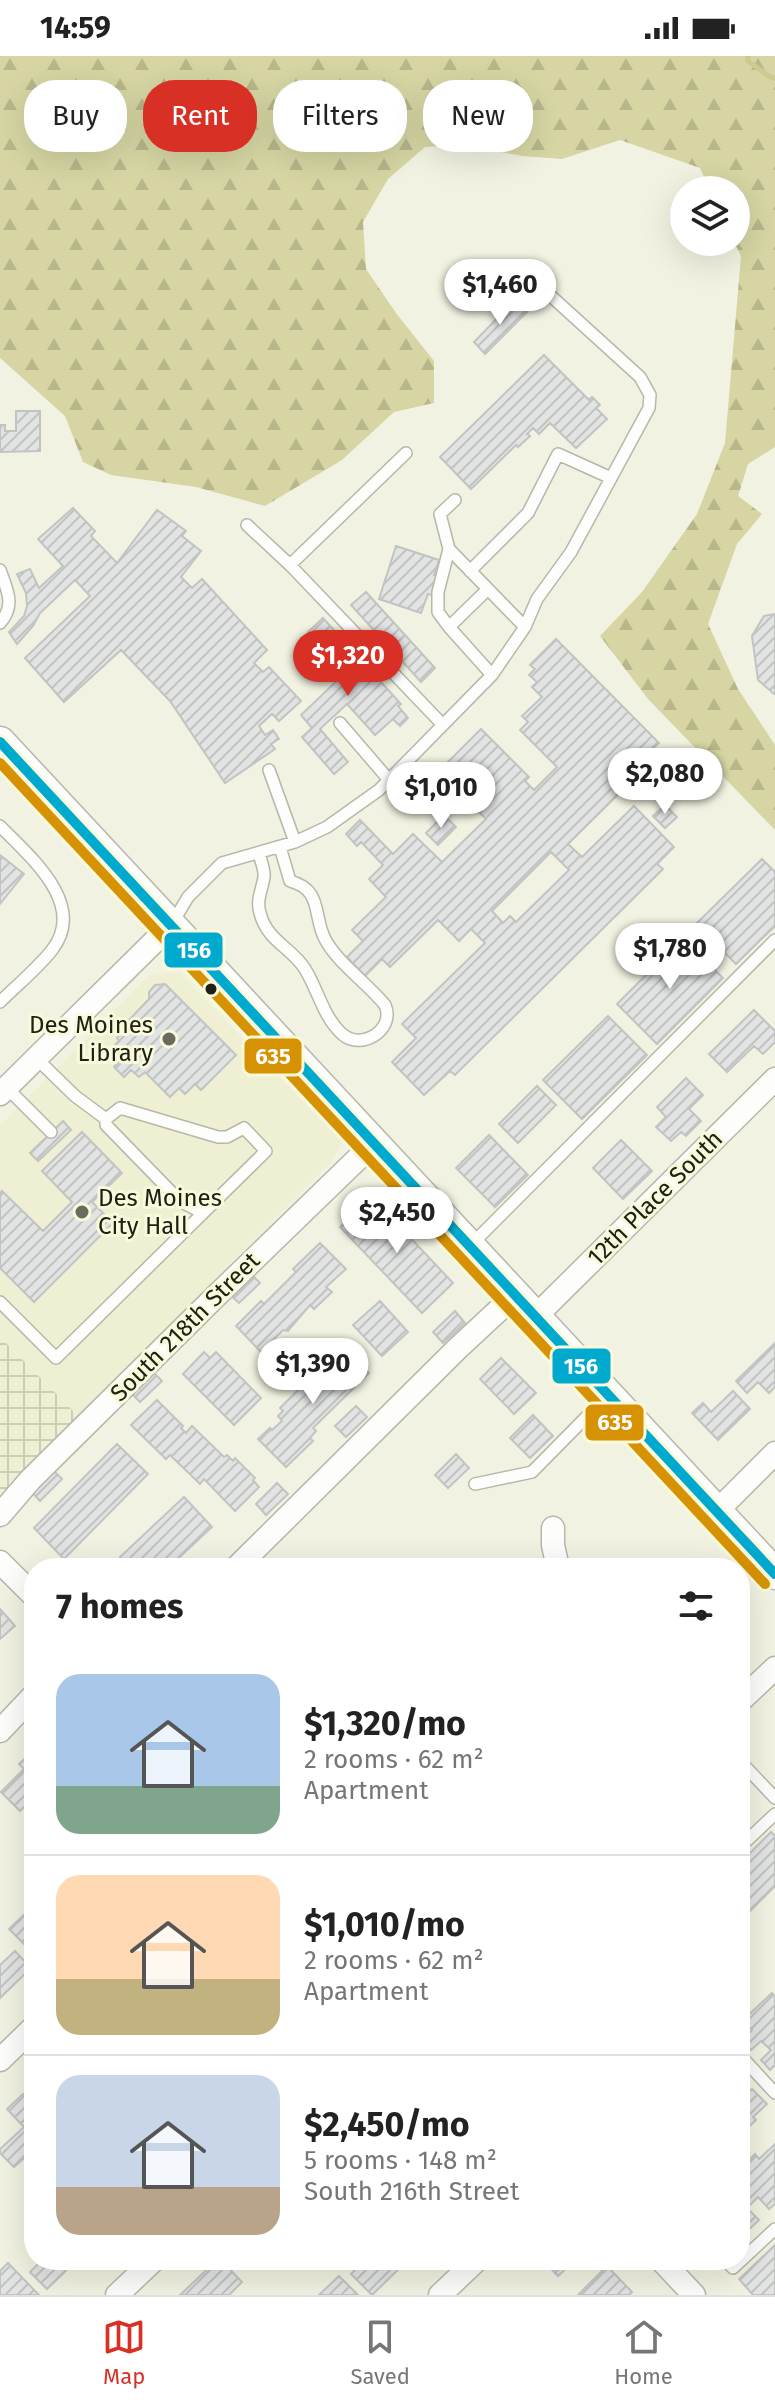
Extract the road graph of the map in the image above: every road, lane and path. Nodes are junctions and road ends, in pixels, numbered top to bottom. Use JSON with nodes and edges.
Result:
{"nodes":[{"id":1,"x":492,"y":297,"type":"dead end"},
{"id":2,"x":406,"y":453,"type":"dead end"},
{"id":3,"x":611,"y":478,"type":"junction"},
{"id":4,"x":455,"y":500,"type":"dead end"},
{"id":5,"x":247,"y":525,"type":"dead end"},
{"id":6,"x":449,"y":549,"type":"junction"},
{"id":7,"x":290,"y":565,"type":"junction"},
{"id":8,"x":0,"y":570,"type":"edge"},
{"id":9,"x":470,"y":571,"type":"junction"},
{"id":10,"x":488,"y":589,"type":"junction"},
{"id":11,"x":0,"y":623,"type":"edge"},
{"id":12,"x":449,"y":627,"type":"junction"},
{"id":13,"x":525,"y":627,"type":"junction"},
{"id":14,"x":492,"y":675,"type":"junction"},
{"id":15,"x":340,"y":723,"type":"dead end"},
{"id":16,"x":442,"y":724,"type":"junction"},
{"id":17,"x":4,"y":754,"type":"edge"},
{"id":18,"x":269,"y":770,"type":"dead end"},
{"id":19,"x":389,"y":780,"type":"junction"},
{"id":20,"x":0,"y":826,"type":"edge"},
{"id":21,"x":295,"y":842,"type":"junction"},
{"id":22,"x":280,"y":847,"type":"junction"},
{"id":23,"x":259,"y":854,"type":"junction"},
{"id":24,"x":170,"y":926,"type":"junction"},
{"id":25,"x":775,"y":940,"type":"edge"},
{"id":26,"x":1,"y":998,"type":"edge"},
{"id":27,"x":36,"y":1058,"type":"junction"},
{"id":28,"x":775,"y":1079,"type":"edge"},
{"id":29,"x":3,"y":1090,"type":"edge"},
{"id":30,"x":106,"y":1119,"type":"junction"},
{"id":31,"x":51,"y":1132,"type":"dead end"},
{"id":32,"x":374,"y":1143,"type":"junction"},
{"id":33,"x":203,"y":1213,"type":"junction"},
{"id":34,"x":470,"y":1246,"type":"junction"},
{"id":35,"x":0,"y":1302,"type":"edge"},
{"id":36,"x":525,"y":1306,"type":"junction"},
{"id":37,"x":609,"y":1395,"type":"junction"},
{"id":38,"x":775,"y":1453,"type":"edge"},
{"id":39,"x":475,"y":1484,"type":"dead end"},
{"id":40,"x":717,"y":1511,"type":"junction"},
{"id":41,"x":0,"y":1515,"type":"edge"},
{"id":42,"x":553,"y":1528,"type":"dead end"},
{"id":43,"x":246,"y":1558,"type":"edge"},
{"id":44,"x":556,"y":1558,"type":"edge"},
{"id":45,"x":0,"y":1562,"type":"edge"},
{"id":46,"x":775,"y":1574,"type":"edge"},
{"id":47,"x":24,"y":1586,"type":"edge"},
{"id":48,"x":775,"y":1668,"type":"edge"},
{"id":49,"x":750,"y":1692,"type":"edge"},
{"id":50,"x":24,"y":1706,"type":"edge"},
{"id":51,"x":0,"y":1731,"type":"edge"},
{"id":52,"x":750,"y":1772,"type":"edge"},
{"id":53,"x":775,"y":1798,"type":"edge"},
{"id":54,"x":775,"y":1814,"type":"edge"},
{"id":55,"x":750,"y":1838,"type":"edge"},
{"id":56,"x":24,"y":2037,"type":"edge"},
{"id":57,"x":0,"y":2060,"type":"edge"},
{"id":58,"x":750,"y":2066,"type":"edge"},
{"id":59,"x":775,"y":2093,"type":"edge"},
{"id":60,"x":775,"y":2229,"type":"edge"},
{"id":61,"x":750,"y":2252,"type":"edge"},
{"id":62,"x":143,"y":2270,"type":"edge"},
{"id":63,"x":466,"y":2270,"type":"edge"},
{"id":64,"x":670,"y":2270,"type":"edge"},
{"id":65,"x":117,"y":2295,"type":"edge"},
{"id":66,"x":440,"y":2295,"type":"edge"},
{"id":67,"x":694,"y":2295,"type":"edge"}],
"edges":[{"from":1,"to":3,"type":"lane"},
{"from":2,"to":7,"type":"lane"},
{"from":3,"to":9,"type":"lane"},
{"from":3,"to":13,"type":"lane"},
{"from":4,"to":6,"type":"lane"},
{"from":5,"to":7,"type":"lane"},
{"from":6,"to":9,"type":"lane"},
{"from":6,"to":12,"type":"lane"},
{"from":7,"to":16,"type":"lane"},
{"from":8,"to":11,"type":"lane"},
{"from":9,"to":10,"type":"lane"},
{"from":10,"to":12,"type":"lane"},
{"from":10,"to":13,"type":"lane"},
{"from":12,"to":14,"type":"lane"},
{"from":13,"to":14,"type":"lane"},
{"from":14,"to":16,"type":"lane"},
{"from":15,"to":19,"type":"lane"},
{"from":16,"to":19,"type":"lane"},
{"from":17,"to":24,"type":"main road"},
{"from":18,"to":21,"type":"lane"},
{"from":19,"to":21,"type":"lane"},
{"from":20,"to":26,"type":"lane"},
{"from":21,"to":22,"type":"lane"},
{"from":22,"to":23,"type":"lane"},
{"from":22,"to":23,"type":"lane"},
{"from":23,"to":24,"type":"lane"},
{"from":24,"to":27,"type":"street"},
{"from":24,"to":32,"type":"main road"},
{"from":25,"to":34,"type":"lane"},
{"from":27,"to":29,"type":"street"},
{"from":27,"to":30,"type":"lane"},
{"from":28,"to":36,"type":"street","name":"12th Place South"},
{"from":29,"to":31,"type":"lane"},
{"from":30,"to":33,"type":"lane"},
{"from":30,"to":33,"type":"lane"},
{"from":32,"to":34,"type":"main road"},
{"from":32,"to":41,"type":"street","name":"South 218th Street"},
{"from":33,"to":35,"type":"lane"},
{"from":34,"to":36,"type":"main road"},
{"from":36,"to":37,"type":"main road"},
{"from":36,"to":43,"type":"street"},
{"from":37,"to":39,"type":"lane"},
{"from":37,"to":40,"type":"main road"},
{"from":38,"to":40,"type":"street"},
{"from":40,"to":46,"type":"main road"},
{"from":42,"to":44,"type":"street"},
{"from":45,"to":47,"type":"street"},
{"from":48,"to":49,"type":"street"},
{"from":50,"to":51,"type":"street"},
{"from":52,"to":53,"type":"lane"},
{"from":54,"to":55,"type":"lane"},
{"from":56,"to":57,"type":"street"},
{"from":58,"to":59,"type":"lane"},
{"from":60,"to":61,"type":"lane"},
{"from":62,"to":65,"type":"street"},
{"from":63,"to":66,"type":"street"},
{"from":64,"to":67,"type":"street"}]}
